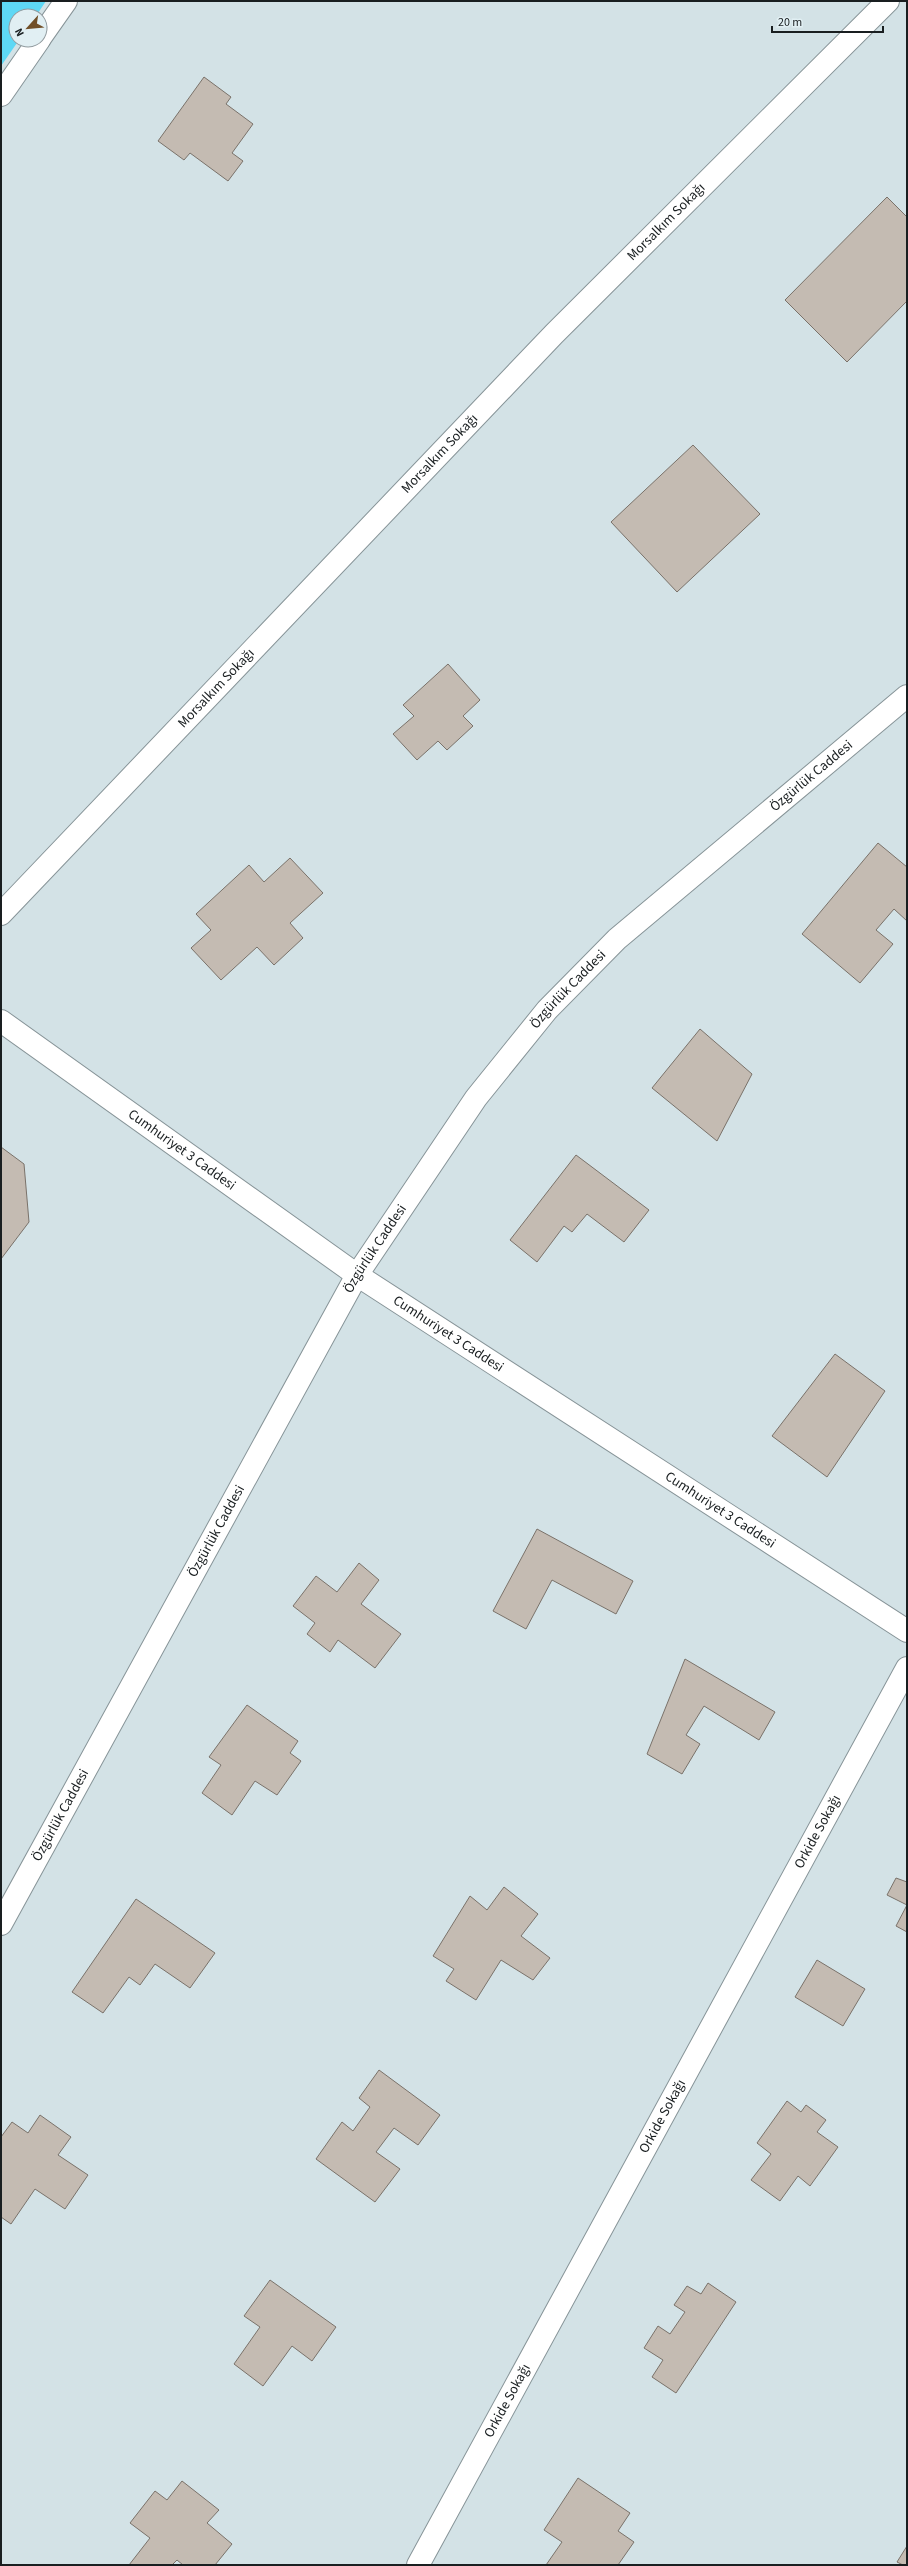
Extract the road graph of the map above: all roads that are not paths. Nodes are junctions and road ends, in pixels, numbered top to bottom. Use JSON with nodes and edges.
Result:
{"nodes":[{"id":1,"x":66,"y":1,"type":"edge"},
{"id":2,"x":888,"y":1,"type":"edge"},
{"id":3,"x":48,"y":26,"type":"edge"},
{"id":4,"x":33,"y":48,"type":"edge"},
{"id":5,"x":1,"y":95,"type":"edge"},
{"id":6,"x":907,"y":696,"type":"edge"},
{"id":7,"x":1,"y":914,"type":"edge"},
{"id":8,"x":1,"y":1021,"type":"edge"},
{"id":9,"x":357,"y":1275,"type":"junction"},
{"id":10,"x":907,"y":1631,"type":"edge"},
{"id":11,"x":907,"y":1668,"type":"edge"},
{"id":12,"x":1,"y":1924,"type":"edge"},
{"id":13,"x":418,"y":2565,"type":"edge"}],
"edges":[{"from":1,"to":3,"type":"street"},
{"from":2,"to":7,"type":"street","name":"Morsalkım Sokağı"},
{"from":4,"to":5,"type":"street"},
{"from":6,"to":9,"type":"street","name":"Özgürlük Caddesi"},
{"from":8,"to":9,"type":"street","name":"Cumhuriyet 3 Caddesi"},
{"from":9,"to":10,"type":"street","name":"Cumhuriyet 3 Caddesi"},
{"from":9,"to":12,"type":"street","name":"Özgürlük Caddesi"},
{"from":11,"to":13,"type":"street","name":"Orkide Sokağı"}]}
